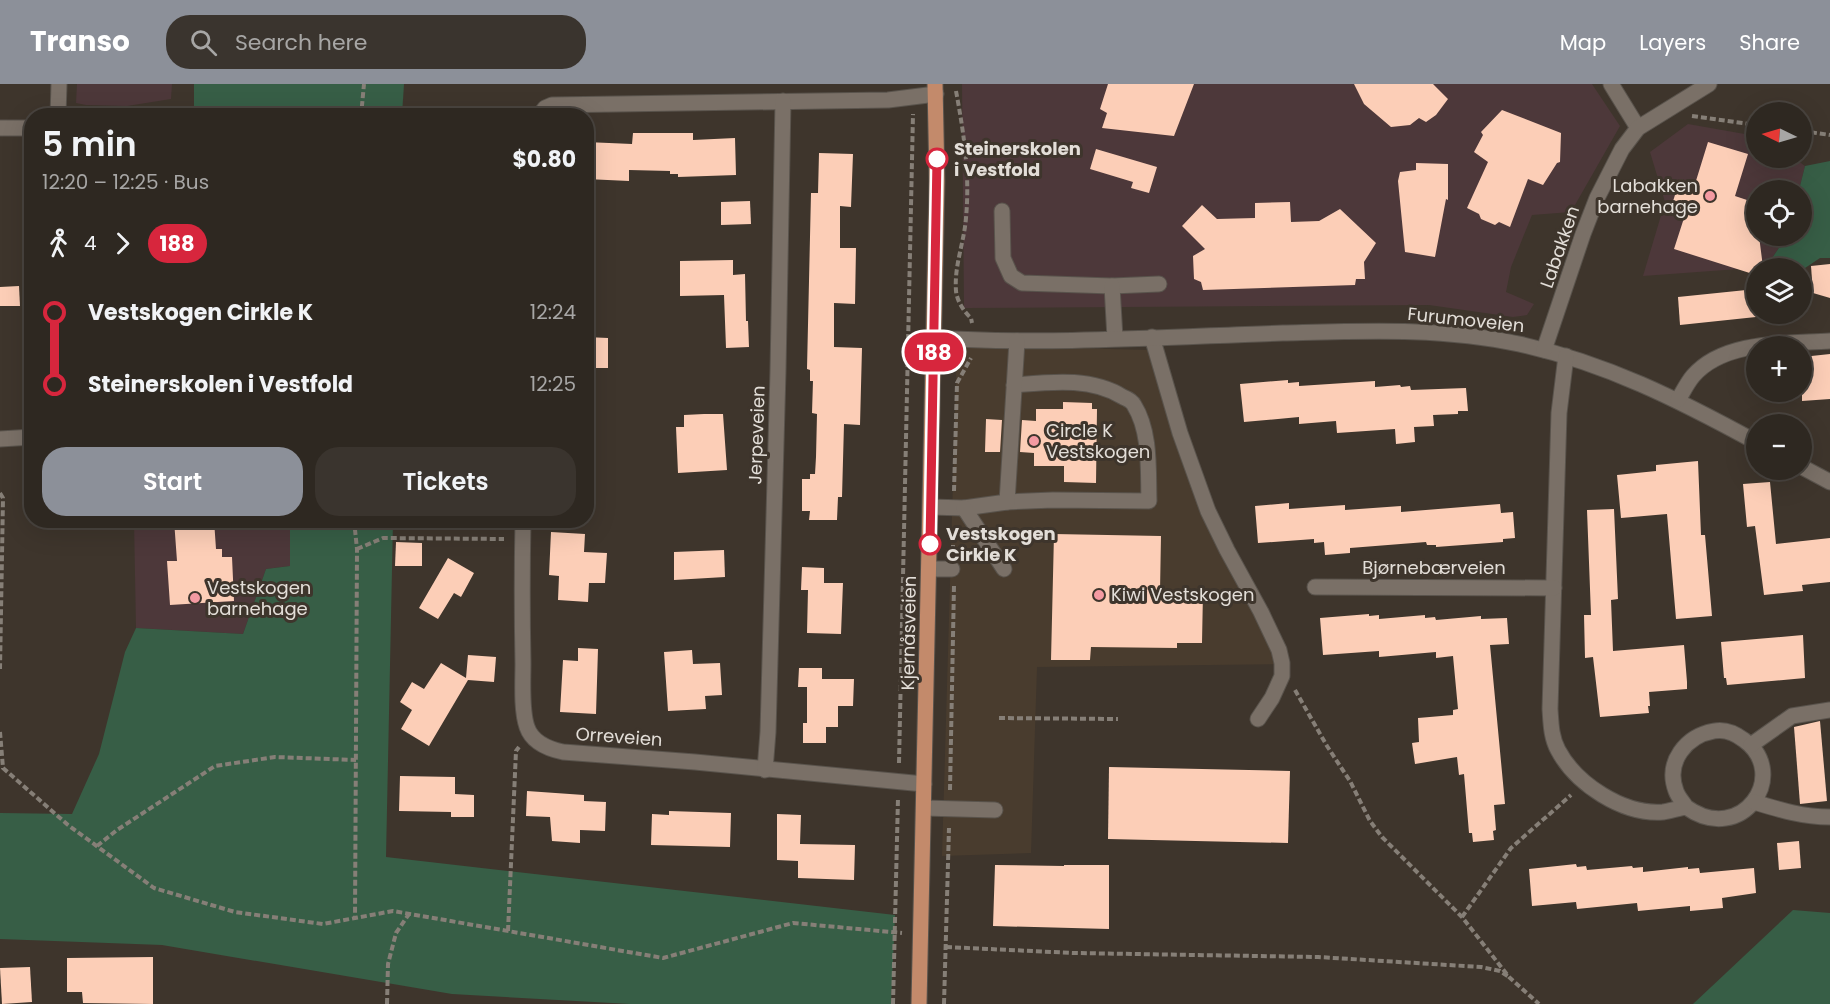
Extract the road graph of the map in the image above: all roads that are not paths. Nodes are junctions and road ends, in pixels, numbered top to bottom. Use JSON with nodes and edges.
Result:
{"nodes":[{"id":1,"x":59,"y":84,"type":"edge"},
{"id":2,"x":1611,"y":84,"type":"edge"},
{"id":3,"x":1709,"y":84,"type":"edge"},
{"id":4,"x":935,"y":89,"type":"edge"},
{"id":5,"x":783,"y":101,"type":"junction"},
{"id":6,"x":58,"y":108,"type":"edge"},
{"id":7,"x":545,"y":108,"type":"edge"},
{"id":8,"x":0,"y":128,"type":"edge"},
{"id":9,"x":24,"y":128,"type":"edge"},
{"id":10,"x":1638,"y":128,"type":"junction"},
{"id":11,"x":1002,"y":211,"type":"dead end"},
{"id":12,"x":1159,"y":284,"type":"dead end"},
{"id":13,"x":1112,"y":286,"type":"junction"},
{"id":14,"x":1152,"y":337,"type":"junction"},
{"id":15,"x":934,"y":338,"type":"junction"},
{"id":16,"x":1115,"y":338,"type":"junction"},
{"id":17,"x":1017,"y":341,"type":"junction"},
{"id":18,"x":1830,"y":341,"type":"edge"},
{"id":19,"x":1544,"y":351,"type":"junction"},
{"id":20,"x":1566,"y":356,"type":"junction"},
{"id":21,"x":1014,"y":385,"type":"junction"},
{"id":22,"x":1678,"y":400,"type":"junction"},
{"id":23,"x":1746,"y":437,"type":"edge"},
{"id":24,"x":24,"y":438,"type":"edge"},
{"id":25,"x":0,"y":439,"type":"edge"},
{"id":26,"x":1812,"y":472,"type":"edge"},
{"id":27,"x":1830,"y":482,"type":"edge"},
{"id":28,"x":1007,"y":502,"type":"junction"},
{"id":29,"x":931,"y":507,"type":"junction"},
{"id":30,"x":959,"y":508,"type":"junction"},
{"id":31,"x":523,"y":528,"type":"edge"},
{"id":32,"x":1004,"y":568,"type":"dead end"},
{"id":33,"x":930,"y":569,"type":"junction"},
{"id":34,"x":952,"y":569,"type":"road end"},
{"id":35,"x":1315,"y":587,"type":"dead end"},
{"id":36,"x":1554,"y":588,"type":"junction"},
{"id":37,"x":1830,"y":710,"type":"edge"},
{"id":38,"x":1258,"y":719,"type":"dead end"},
{"id":39,"x":1751,"y":745,"type":"junction"},
{"id":40,"x":765,"y":770,"type":"junction"},
{"id":41,"x":924,"y":784,"type":"junction"},
{"id":42,"x":1754,"y":802,"type":"junction"},
{"id":43,"x":1686,"y":807,"type":"junction"},
{"id":44,"x":924,"y":808,"type":"junction"},
{"id":45,"x":995,"y":810,"type":"dead end"},
{"id":46,"x":1830,"y":817,"type":"edge"},
{"id":47,"x":920,"y":1004,"type":"edge"}],
"edges":[{"from":1,"to":6,"type":"street"},
{"from":2,"to":10,"type":"street"},
{"from":3,"to":10,"type":"street","name":"Labakken"},
{"from":4,"to":5,"type":"street"},
{"from":4,"to":15,"type":"main road","name":"Kjernåsveien"},
{"from":5,"to":7,"type":"street"},
{"from":5,"to":40,"type":"street","name":"Jerpeveien"},
{"from":8,"to":9,"type":"street"},
{"from":10,"to":19,"type":"street","name":"Labakken"},
{"from":11,"to":13,"type":"street"},
{"from":12,"to":13,"type":"street"},
{"from":13,"to":16,"type":"street"},
{"from":14,"to":16,"type":"street","name":"Furumoveien"},
{"from":14,"to":19,"type":"street","name":"Furumoveien"},
{"from":14,"to":38,"type":"street"},
{"from":15,"to":17,"type":"street","name":"Furumoveien"},
{"from":15,"to":29,"type":"main road","name":"Kjernåsveien"},
{"from":16,"to":17,"type":"street","name":"Furumoveien"},
{"from":17,"to":21,"type":"street"},
{"from":18,"to":22,"type":"street"},
{"from":19,"to":20,"type":"street","name":"Furumoveien"},
{"from":20,"to":22,"type":"street","name":"Furumoveien"},
{"from":20,"to":36,"type":"street"},
{"from":21,"to":28,"type":"street"},
{"from":21,"to":28,"type":"street"},
{"from":22,"to":23,"type":"street","name":"Furumoveien"},
{"from":24,"to":25,"type":"street"},
{"from":26,"to":27,"type":"street"},
{"from":28,"to":30,"type":"street"},
{"from":29,"to":30,"type":"street"},
{"from":29,"to":33,"type":"main road","name":"Kjernåsveien"},
{"from":30,"to":32,"type":"street"},
{"from":31,"to":40,"type":"street","name":"Orreveien"},
{"from":33,"to":34,"type":"street"},
{"from":33,"to":41,"type":"main road","name":"Kjernåsveien"},
{"from":35,"to":36,"type":"street","name":"Bjørnebærveien"},
{"from":36,"to":43,"type":"street"},
{"from":37,"to":39,"type":"street"},
{"from":39,"to":42,"type":"street"},
{"from":39,"to":43,"type":"street"},
{"from":40,"to":41,"type":"street","name":"Orreveien"},
{"from":41,"to":44,"type":"main road","name":"Kjernåsveien"},
{"from":42,"to":43,"type":"street"},
{"from":42,"to":46,"type":"street"},
{"from":44,"to":45,"type":"street"},
{"from":44,"to":47,"type":"main road","name":"Kjernåsveien"}]}
